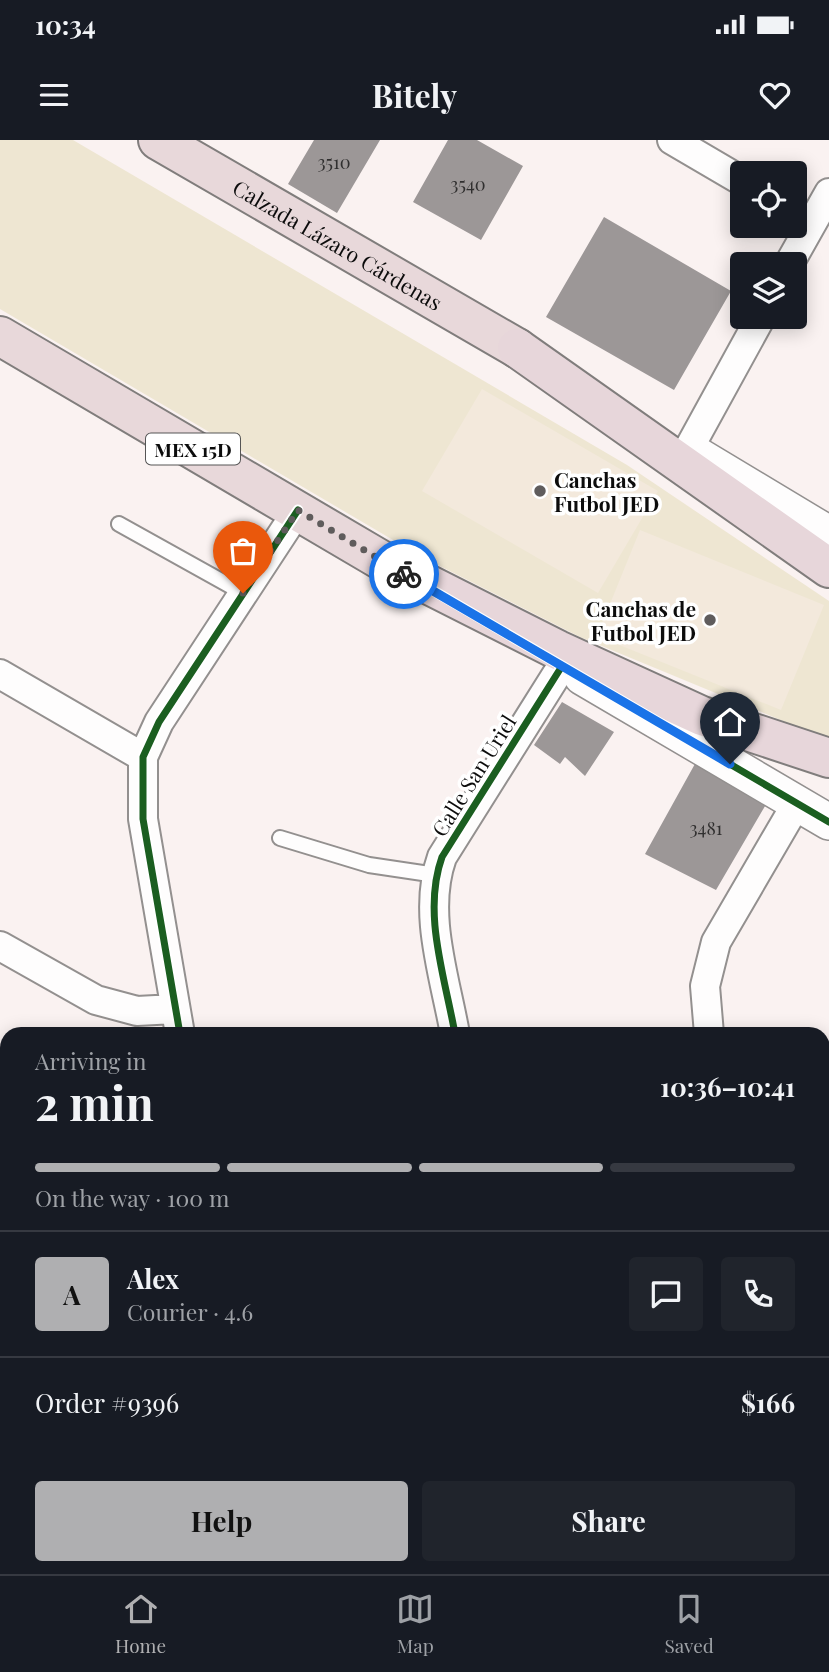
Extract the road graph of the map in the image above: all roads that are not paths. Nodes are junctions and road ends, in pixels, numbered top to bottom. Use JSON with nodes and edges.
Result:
{"nodes":[{"id":1,"x":158,"y":140,"type":"edge"},
{"id":2,"x":672,"y":140,"type":"edge"},
{"id":3,"x":730,"y":174,"type":"edge"},
{"id":4,"x":829,"y":193,"type":"edge"},
{"id":5,"x":812,"y":221,"type":"edge"},
{"id":6,"x":795,"y":252,"type":"edge"},
{"id":7,"x":754,"y":329,"type":"edge"},
{"id":8,"x":0,"y":336,"type":"edge"},
{"id":9,"x":517,"y":348,"type":"junction"},
{"id":10,"x":688,"y":450,"type":"junction"},
{"id":11,"x":298,"y":510,"type":"junction"},
{"id":12,"x":120,"y":524,"type":"dead end"},
{"id":13,"x":829,"y":534,"type":"edge"},
{"id":14,"x":386,"y":563,"type":"junction"},
{"id":15,"x":829,"y":568,"type":"edge"},
{"id":16,"x":243,"y":593,"type":"junction"},
{"id":17,"x":562,"y":666,"type":"junction"},
{"id":18,"x":0,"y":674,"type":"edge"},
{"id":19,"x":143,"y":757,"type":"junction"},
{"id":20,"x":829,"y":758,"type":"edge"},
{"id":21,"x":797,"y":803,"type":"junction"},
{"id":22,"x":829,"y":822,"type":"edge"},
{"id":23,"x":280,"y":838,"type":"dead end"},
{"id":24,"x":436,"y":875,"type":"junction"},
{"id":25,"x":0,"y":946,"type":"edge"},
{"id":26,"x":177,"y":1021,"type":"edge"},
{"id":27,"x":454,"y":1027,"type":"edge"},
{"id":28,"x":708,"y":1027,"type":"edge"}],
"edges":[{"from":1,"to":9,"type":"highway","name":"Calzada Lázaro Cárdenas"},
{"from":2,"to":3,"type":"street"},
{"from":4,"to":5,"type":"street"},
{"from":5,"to":6,"type":"street"},
{"from":7,"to":10,"type":"street"},
{"from":8,"to":11,"type":"highway","number":"MEX 15D"},
{"from":9,"to":10,"type":"street","name":"Calzada Lázaro Cárdenas"},
{"from":9,"to":15,"type":"highway","name":"Calzada Lázaro Cárdenas"},
{"from":10,"to":13,"type":"street","name":"Calzada Lázaro Cárdenas"},
{"from":11,"to":14,"type":"highway","number":"MEX 15D"},
{"from":11,"to":16,"type":"street"},
{"from":12,"to":16,"type":"lane"},
{"from":14,"to":17,"type":"street"},
{"from":14,"to":20,"type":"highway","number":"MEX 15D"},
{"from":16,"to":19,"type":"street"},
{"from":17,"to":21,"type":"street"},
{"from":17,"to":24,"type":"street","name":"Calle San Uriel"},
{"from":18,"to":19,"type":"street"},
{"from":19,"to":26,"type":"street"},
{"from":21,"to":22,"type":"street"},
{"from":21,"to":28,"type":"street"},
{"from":23,"to":24,"type":"lane"},
{"from":24,"to":27,"type":"street","name":"Calle San Uriel"},
{"from":25,"to":26,"type":"street"}]}
